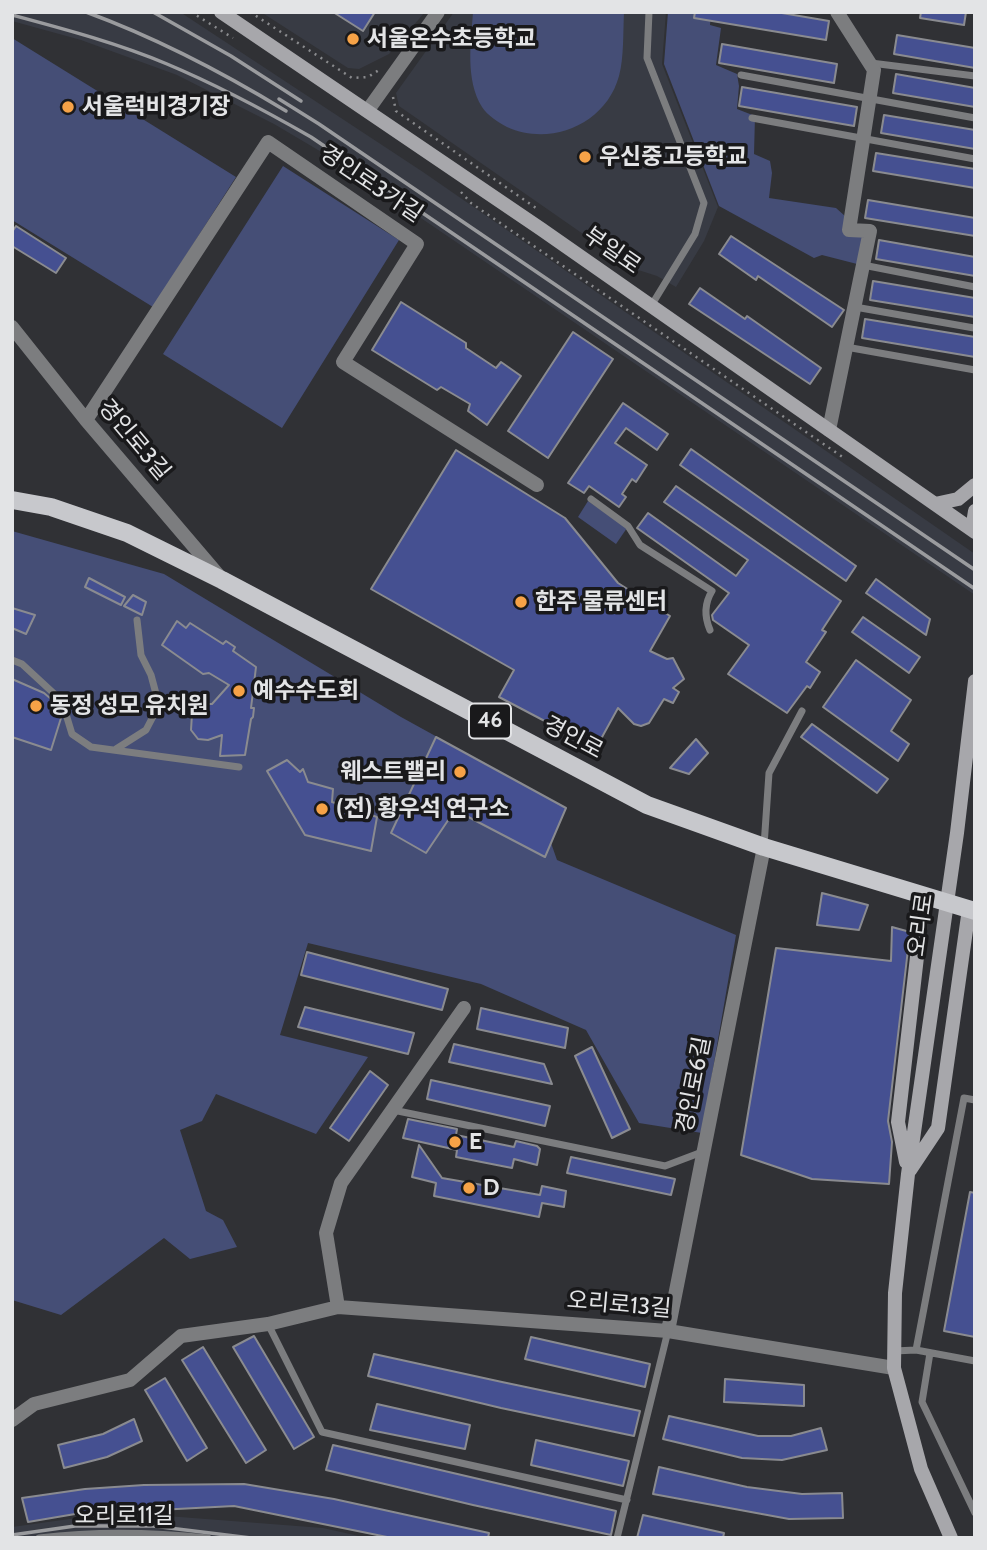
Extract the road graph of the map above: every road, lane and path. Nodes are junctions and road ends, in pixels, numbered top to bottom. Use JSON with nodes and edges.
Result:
{"nodes":[{"id":1,"x":191,"y":12,"type":"edge"},
{"id":2,"x":221,"y":12,"type":"edge"},
{"id":3,"x":250,"y":12,"type":"edge"},
{"id":4,"x":438,"y":12,"type":"edge"},
{"id":5,"x":649,"y":12,"type":"edge"},
{"id":6,"x":837,"y":12,"type":"edge"},
{"id":7,"x":236,"y":39,"type":"dead end"},
{"id":8,"x":870,"y":63,"type":"junction"},
{"id":9,"x":741,"y":75,"type":"dead end"},
{"id":10,"x":368,"y":76,"type":"dead end"},
{"id":11,"x":975,"y":76,"type":"edge"},
{"id":12,"x":392,"y":92,"type":"dead end"},
{"id":13,"x":869,"y":100,"type":"junction"},
{"id":14,"x":368,"y":110,"type":"junction"},
{"id":15,"x":752,"y":118,"type":"dead end"},
{"id":16,"x":975,"y":118,"type":"edge"},
{"id":17,"x":863,"y":139,"type":"junction"},
{"id":18,"x":975,"y":159,"type":"edge"},
{"id":19,"x":460,"y":190,"type":"dead end"},
{"id":20,"x":540,"y":211,"type":"dead end"},
{"id":21,"x":863,"y":265,"type":"junction"},
{"id":22,"x":975,"y":287,"type":"edge"},
{"id":23,"x":651,"y":306,"type":"junction"},
{"id":24,"x":854,"y":307,"type":"junction"},
{"id":25,"x":12,"y":327,"type":"edge"},
{"id":26,"x":974,"y":328,"type":"edge"},
{"id":27,"x":846,"y":347,"type":"junction"},
{"id":28,"x":975,"y":370,"type":"edge"},
{"id":29,"x":86,"y":420,"type":"junction"},
{"id":30,"x":829,"y":430,"type":"junction"},
{"id":31,"x":850,"y":462,"type":"dead end"},
{"id":32,"x":537,"y":485,"type":"dead end"},
{"id":33,"x":975,"y":485,"type":"edge"},
{"id":34,"x":591,"y":499,"type":"dead end"},
{"id":35,"x":12,"y":500,"type":"edge"},
{"id":36,"x":935,"y":504,"type":"junction"},
{"id":37,"x":975,"y":511,"type":"edge"},
{"id":38,"x":973,"y":531,"type":"edge"},
{"id":39,"x":222,"y":580,"type":"junction"},
{"id":40,"x":137,"y":620,"type":"dead end"},
{"id":41,"x":710,"y":630,"type":"dead end"},
{"id":42,"x":12,"y":660,"type":"edge"},
{"id":43,"x":975,"y":681,"type":"edge"},
{"id":44,"x":802,"y":711,"type":"dead end"},
{"id":45,"x":116,"y":749,"type":"junction"},
{"id":46,"x":239,"y":767,"type":"dead end"},
{"id":47,"x":764,"y":847,"type":"junction"},
{"id":48,"x":924,"y":896,"type":"junction"},
{"id":49,"x":972,"y":910,"type":"edge"},
{"id":50,"x":464,"y":1008,"type":"dead end"},
{"id":51,"x":975,"y":1100,"type":"edge"},
{"id":52,"x":393,"y":1110,"type":"junction"},
{"id":53,"x":704,"y":1151,"type":"junction"},
{"id":54,"x":908,"y":1174,"type":"junction"},
{"id":55,"x":338,"y":1307,"type":"junction"},
{"id":56,"x":268,"y":1324,"type":"junction"},
{"id":57,"x":668,"y":1331,"type":"junction"},
{"id":58,"x":916,"y":1350,"type":"junction"},
{"id":59,"x":894,"y":1351,"type":"junction"},
{"id":60,"x":930,"y":1353,"type":"junction"},
{"id":61,"x":975,"y":1361,"type":"edge"},
{"id":62,"x":894,"y":1368,"type":"junction"},
{"id":63,"x":12,"y":1420,"type":"edge"},
{"id":64,"x":626,"y":1500,"type":"junction"},
{"id":65,"x":975,"y":1513,"type":"edge"},
{"id":66,"x":39,"y":1538,"type":"edge"},
{"id":67,"x":208,"y":1538,"type":"edge"},
{"id":68,"x":617,"y":1538,"type":"edge"},
{"id":69,"x":951,"y":1538,"type":"edge"}],
"edges":[{"from":1,"to":7,"type":"path"},
{"from":2,"to":14,"type":"main road","name":"부일로"},
{"from":3,"to":10,"type":"path"},
{"from":4,"to":14,"type":"street"},
{"from":5,"to":23,"type":"lane"},
{"from":6,"to":8,"type":"street"},
{"from":8,"to":11,"type":"lane"},
{"from":8,"to":13,"type":"street"},
{"from":9,"to":13,"type":"lane"},
{"from":12,"to":20,"type":"path"},
{"from":13,"to":16,"type":"lane"},
{"from":13,"to":17,"type":"street"},
{"from":14,"to":23,"type":"main road","name":"부일로"},
{"from":15,"to":17,"type":"lane"},
{"from":17,"to":18,"type":"lane"},
{"from":17,"to":21,"type":"street"},
{"from":19,"to":31,"type":"path"},
{"from":21,"to":22,"type":"lane"},
{"from":21,"to":24,"type":"street"},
{"from":23,"to":30,"type":"main road","name":"부일로"},
{"from":24,"to":26,"type":"lane"},
{"from":24,"to":27,"type":"street"},
{"from":25,"to":29,"type":"street","name":"경인로3길"},
{"from":27,"to":28,"type":"lane"},
{"from":27,"to":30,"type":"street"},
{"from":29,"to":32,"type":"street","name":"경인로3가길"},
{"from":29,"to":39,"type":"street","name":"경인로3길"},
{"from":30,"to":36,"type":"main road","name":"부일로"},
{"from":33,"to":36,"type":"main road"},
{"from":34,"to":41,"type":"lane"},
{"from":35,"to":39,"type":"main road","name":"경인로","number":"46"},
{"from":36,"to":38,"type":"main road","name":"부일로"},
{"from":37,"to":38,"type":"main road"},
{"from":39,"to":47,"type":"main road","name":"경인로","number":"46"},
{"from":40,"to":45,"type":"lane"},
{"from":42,"to":45,"type":"lane"},
{"from":43,"to":54,"type":"main road","name":"오리로"},
{"from":44,"to":47,"type":"lane"},
{"from":45,"to":46,"type":"lane"},
{"from":47,"to":48,"type":"main road","name":"경인로","number":"46"},
{"from":47,"to":53,"type":"street","name":"경인로6길"},
{"from":48,"to":49,"type":"main road","name":"경인로","number":"46"},
{"from":48,"to":54,"type":"main road","name":"오리로"},
{"from":49,"to":54,"type":"main road","name":"오리로"},
{"from":50,"to":52,"type":"street"},
{"from":51,"to":58,"type":"lane"},
{"from":52,"to":53,"type":"lane"},
{"from":52,"to":55,"type":"street"},
{"from":53,"to":57,"type":"street","name":"경인로6길"},
{"from":54,"to":59,"type":"main road","name":"오리로"},
{"from":55,"to":56,"type":"street","name":"오리로13길"},
{"from":55,"to":57,"type":"street","name":"오리로13길"},
{"from":56,"to":63,"type":"street","name":"오리로13길"},
{"from":56,"to":64,"type":"lane"},
{"from":57,"to":62,"type":"street","name":"오리로13길"},
{"from":57,"to":64,"type":"lane"},
{"from":58,"to":59,"type":"lane"},
{"from":58,"to":60,"type":"lane"},
{"from":59,"to":62,"type":"main road","name":"오리로"},
{"from":60,"to":61,"type":"lane"},
{"from":60,"to":65,"type":"lane"},
{"from":62,"to":69,"type":"main road","name":"오리로"},
{"from":64,"to":68,"type":"lane"},
{"from":66,"to":67,"type":"lane","name":"오리로11길"}]}
